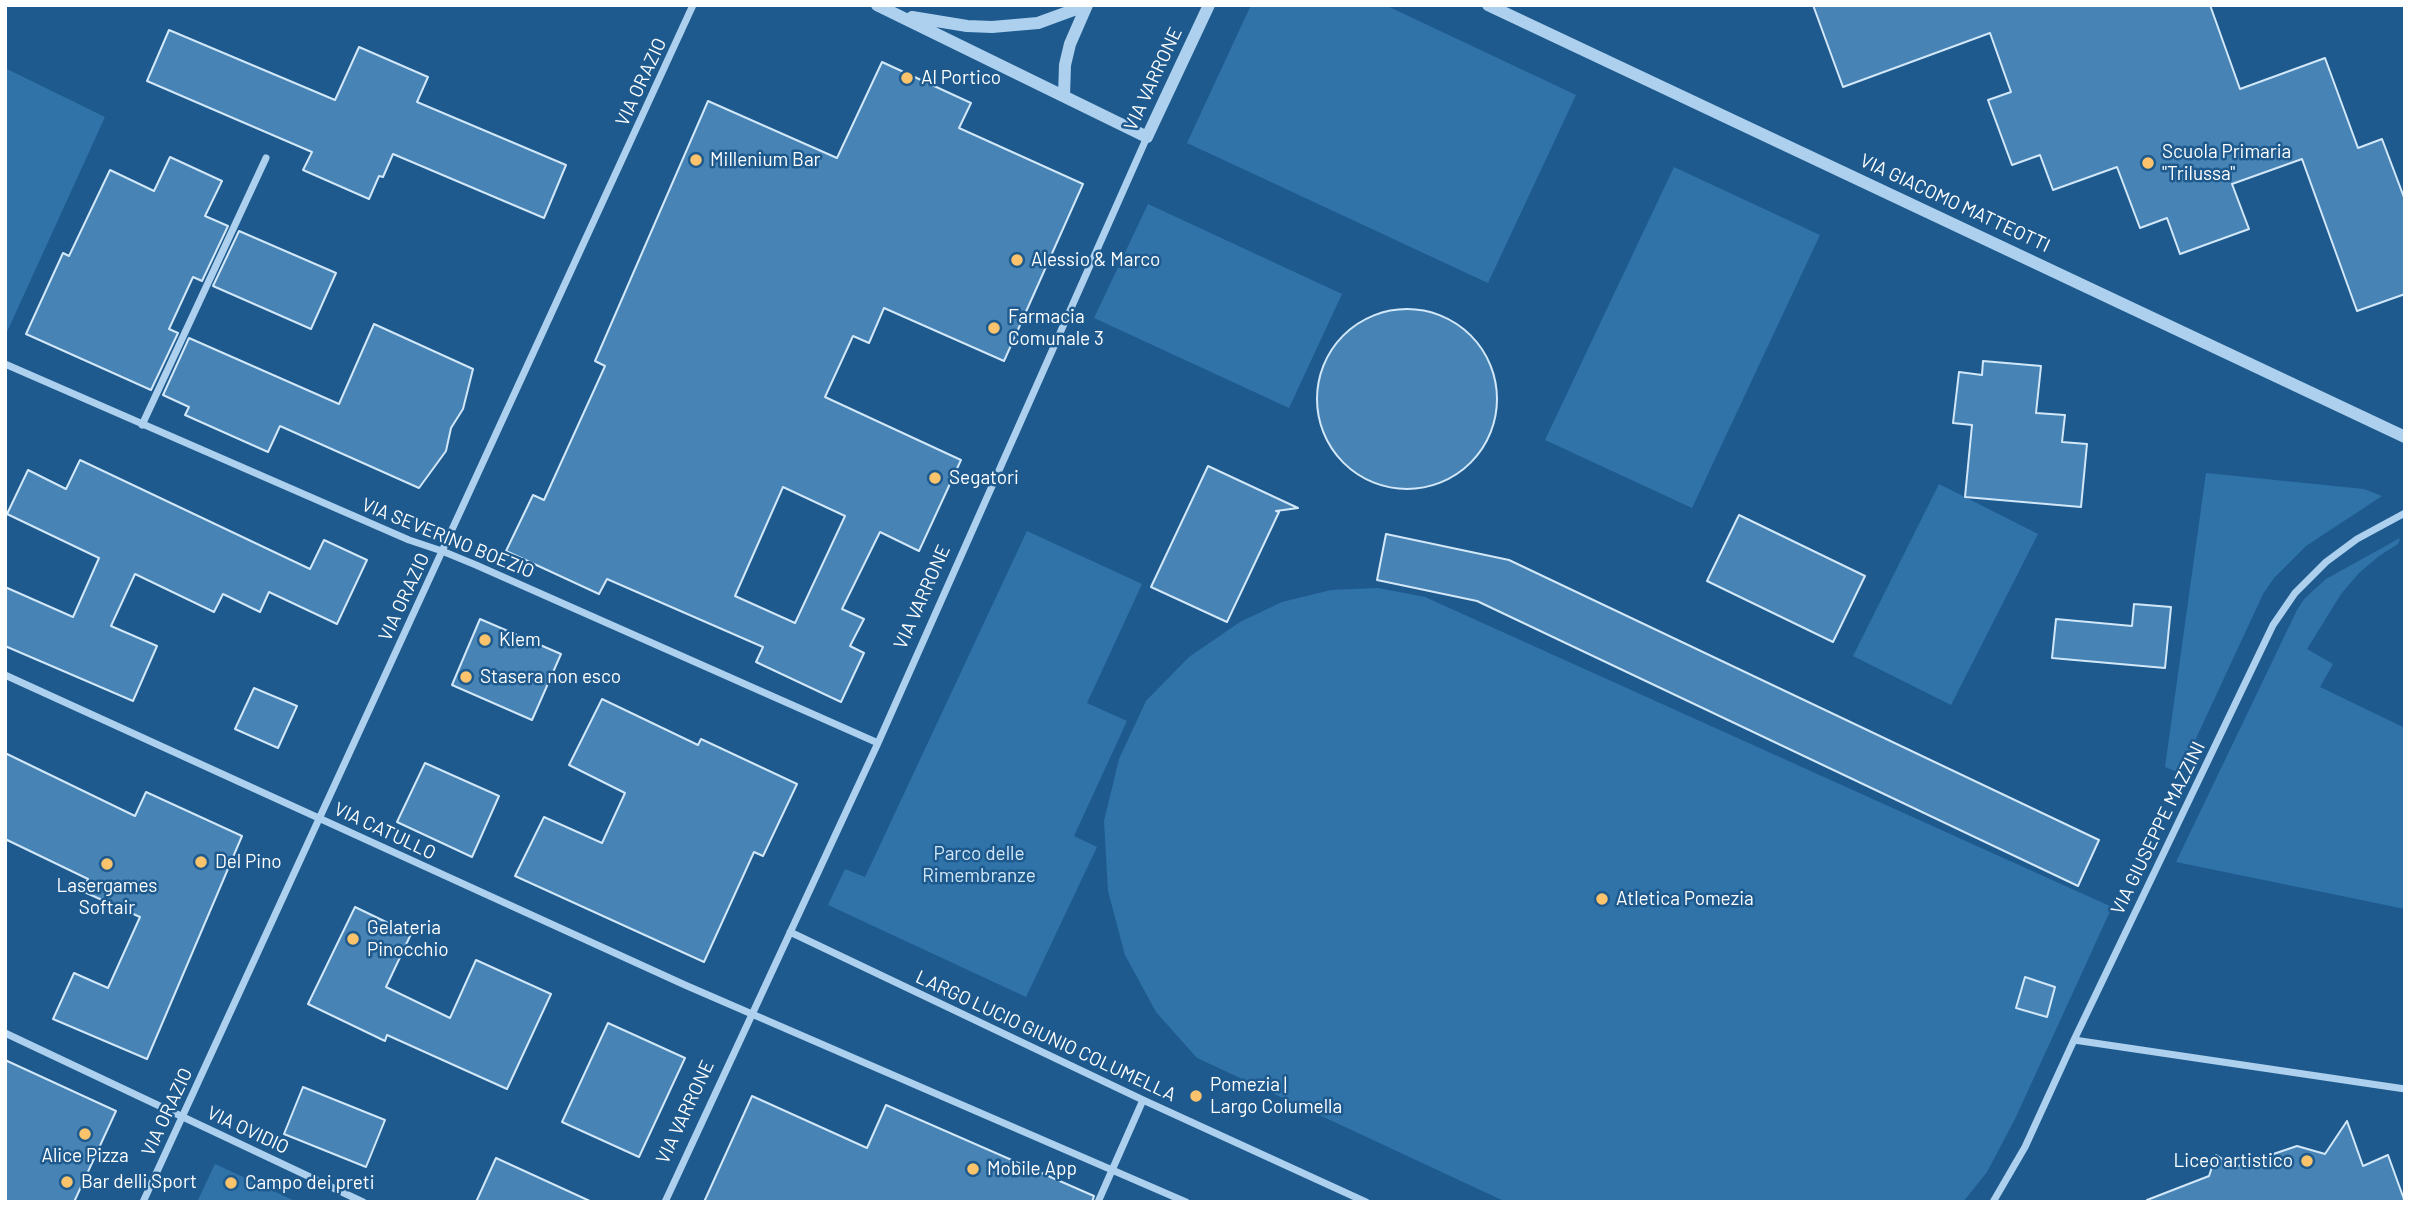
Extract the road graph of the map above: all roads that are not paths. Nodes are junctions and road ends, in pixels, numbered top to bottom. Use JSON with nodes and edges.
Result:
{"nodes":[{"id":1,"x":693,"y":5,"type":"edge"},
{"id":2,"x":877,"y":5,"type":"edge"},
{"id":3,"x":1087,"y":5,"type":"edge"},
{"id":4,"x":1209,"y":5,"type":"edge"},
{"id":5,"x":1488,"y":5,"type":"edge"},
{"id":6,"x":898,"y":15,"type":"junction"},
{"id":7,"x":1064,"y":96,"type":"junction"},
{"id":8,"x":1147,"y":137,"type":"junction"},
{"id":9,"x":266,"y":158,"type":"dead end"},
{"id":10,"x":5,"y":363,"type":"edge"},
{"id":11,"x":142,"y":425,"type":"junction"},
{"id":12,"x":2405,"y":438,"type":"edge"},
{"id":13,"x":2405,"y":513,"type":"edge"},
{"id":14,"x":442,"y":551,"type":"junction"},
{"id":15,"x":5,"y":675,"type":"edge"},
{"id":16,"x":878,"y":743,"type":"junction"},
{"id":17,"x":319,"y":818,"type":"junction"},
{"id":18,"x":790,"y":932,"type":"junction"},
{"id":19,"x":752,"y":1013,"type":"junction"},
{"id":20,"x":5,"y":1033,"type":"edge"},
{"id":21,"x":2074,"y":1040,"type":"junction"},
{"id":22,"x":2405,"y":1089,"type":"edge"},
{"id":23,"x":1143,"y":1100,"type":"junction"},
{"id":24,"x":182,"y":1116,"type":"junction"},
{"id":25,"x":1112,"y":1169,"type":"junction"},
{"id":26,"x":143,"y":1202,"type":"edge"},
{"id":27,"x":363,"y":1202,"type":"edge"},
{"id":28,"x":665,"y":1202,"type":"edge"},
{"id":29,"x":1098,"y":1202,"type":"edge"},
{"id":30,"x":1186,"y":1202,"type":"edge"},
{"id":31,"x":1366,"y":1202,"type":"edge"},
{"id":32,"x":1993,"y":1202,"type":"edge"}],
"edges":[{"from":1,"to":14,"type":"street","name":"VIA ORAZIO"},
{"from":2,"to":6,"type":"street"},
{"from":3,"to":6,"type":"street"},
{"from":3,"to":7,"type":"street"},
{"from":4,"to":8,"type":"street","name":"VIA VARRONE"},
{"from":5,"to":12,"type":"street","name":"VIA GIACOMO MATTEOTTI"},
{"from":6,"to":7,"type":"street"},
{"from":7,"to":8,"type":"street"},
{"from":8,"to":16,"type":"street","name":"VIA VARRONE"},
{"from":9,"to":11,"type":"street"},
{"from":10,"to":11,"type":"street","name":"VIA SEVERINO BOEZIO"},
{"from":11,"to":14,"type":"street","name":"VIA SEVERINO BOEZIO"},
{"from":13,"to":21,"type":"street","name":"VIA GIUSEPPE MAZZINI"},
{"from":14,"to":16,"type":"street","name":"VIA SEVERINO BOEZIO"},
{"from":14,"to":17,"type":"street","name":"VIA ORAZIO"},
{"from":15,"to":17,"type":"street","name":"VIA CATULLO"},
{"from":16,"to":18,"type":"street","name":"VIA VARRONE"},
{"from":17,"to":19,"type":"street","name":"VIA CATULLO"},
{"from":17,"to":24,"type":"street","name":"VIA ORAZIO"},
{"from":18,"to":19,"type":"street","name":"VIA VARRONE"},
{"from":18,"to":23,"type":"street","name":"LARGO LUCIO GIUNIO COLUMELLA"},
{"from":19,"to":25,"type":"street"},
{"from":19,"to":28,"type":"street","name":"VIA VARRONE"},
{"from":20,"to":24,"type":"street","name":"VIA OVIDIO"},
{"from":21,"to":22,"type":"street"},
{"from":21,"to":32,"type":"street","name":"VIA GIUSEPPE MAZZINI"},
{"from":23,"to":25,"type":"street"},
{"from":23,"to":31,"type":"street","name":"LARGO LUCIO GIUNIO COLUMELLA"},
{"from":24,"to":26,"type":"street","name":"VIA ORAZIO"},
{"from":24,"to":27,"type":"street","name":"VIA OVIDIO"},
{"from":25,"to":29,"type":"street"},
{"from":25,"to":30,"type":"street"}]}
